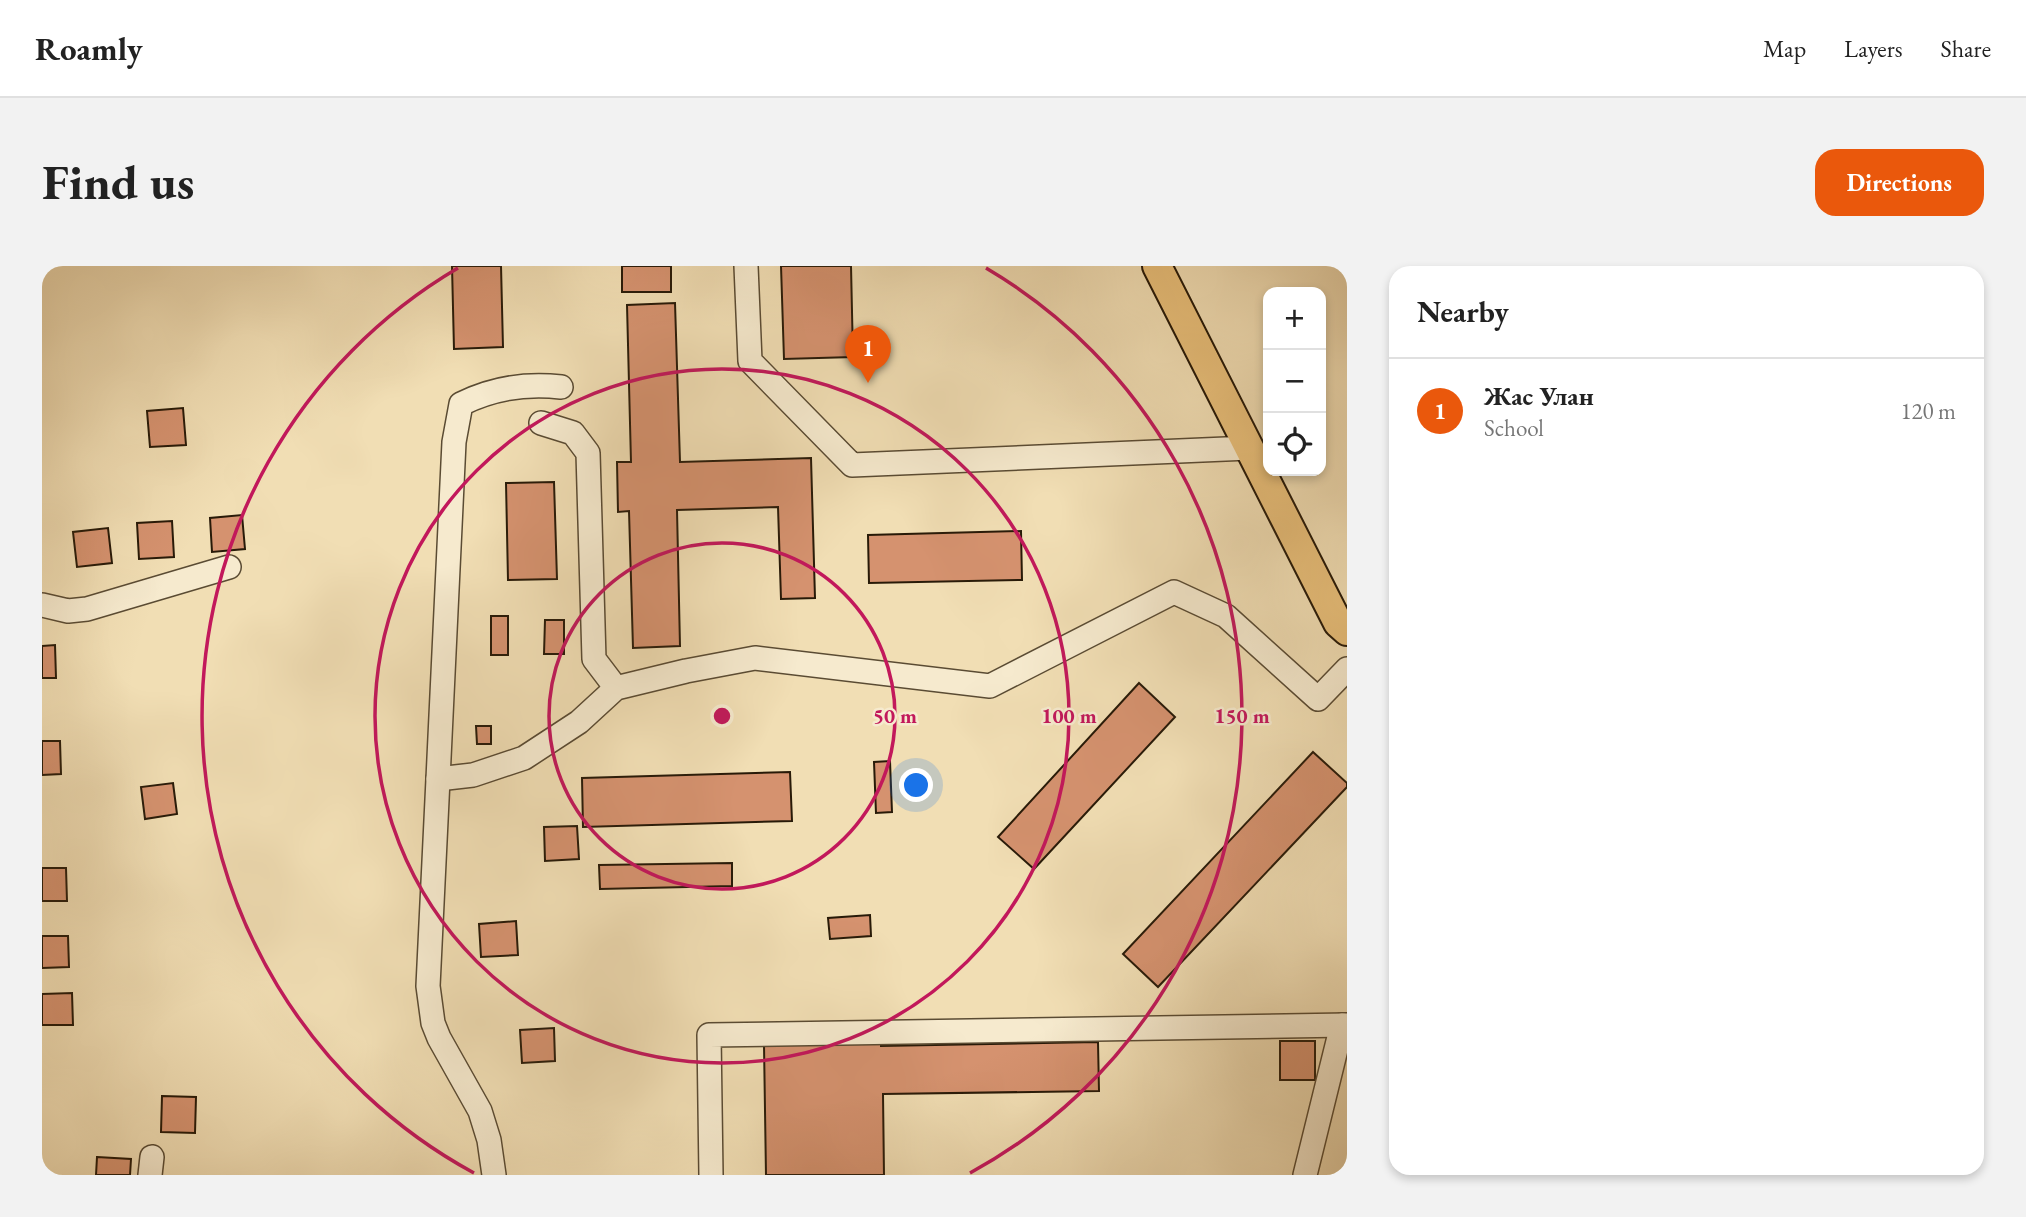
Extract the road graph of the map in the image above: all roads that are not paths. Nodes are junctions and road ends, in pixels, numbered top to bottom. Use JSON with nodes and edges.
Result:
{"nodes":[{"id":1,"x":746,"y":266,"type":"edge"},
{"id":2,"x":1157,"y":266,"type":"edge"},
{"id":3,"x":561,"y":387,"type":"dead end"},
{"id":4,"x":541,"y":423,"type":"dead end"},
{"id":5,"x":1249,"y":448,"type":"junction"},
{"id":6,"x":229,"y":566,"type":"dead end"},
{"id":7,"x":42,"y":605,"type":"edge"},
{"id":8,"x":1347,"y":631,"type":"edge"},
{"id":9,"x":1347,"y":669,"type":"edge"},
{"id":10,"x":616,"y":688,"type":"junction"},
{"id":11,"x":438,"y":779,"type":"junction"},
{"id":12,"x":1344,"y":1025,"type":"edge"},
{"id":13,"x":494,"y":1175,"type":"edge"},
{"id":14,"x":711,"y":1175,"type":"edge"},
{"id":15,"x":1305,"y":1175,"type":"edge"}],
"edges":[{"from":1,"to":5,"type":"street"},
{"from":2,"to":5,"type":"main road"},
{"from":3,"to":11,"type":"street"},
{"from":4,"to":10,"type":"street"},
{"from":5,"to":8,"type":"main road"},
{"from":6,"to":7,"type":"street"},
{"from":9,"to":10,"type":"street"},
{"from":10,"to":11,"type":"street"},
{"from":11,"to":13,"type":"street"},
{"from":12,"to":14,"type":"street"},
{"from":12,"to":15,"type":"street"}]}
